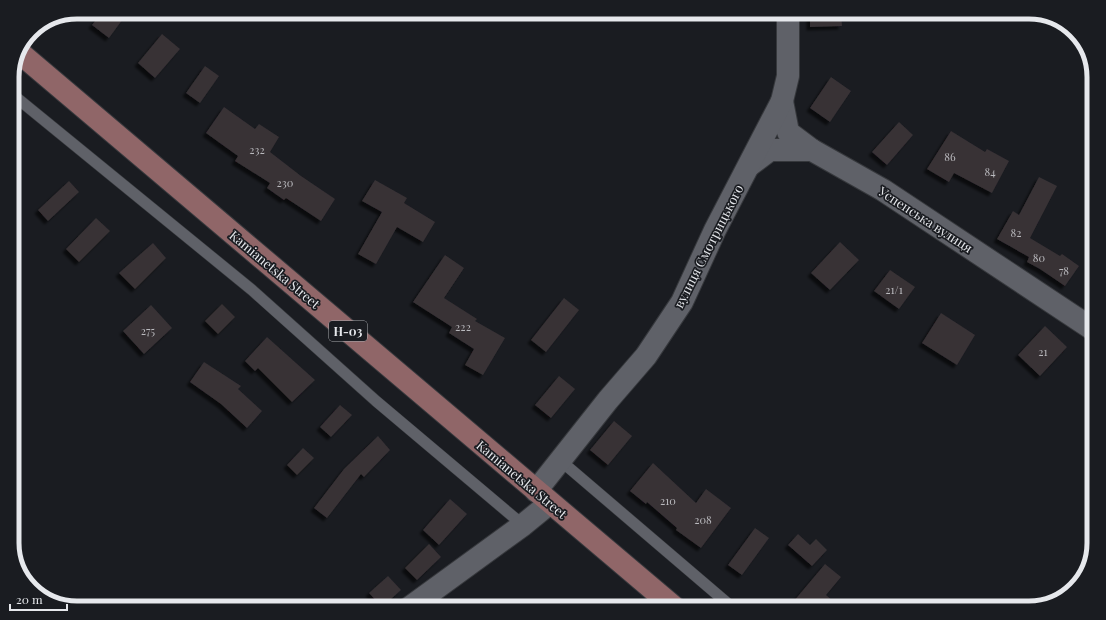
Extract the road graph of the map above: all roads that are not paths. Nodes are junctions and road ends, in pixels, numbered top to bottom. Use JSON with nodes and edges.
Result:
{"nodes":[{"id":1,"x":788,"y":19,"type":"edge"},
{"id":2,"x":23,"y":56,"type":"edge"},
{"id":3,"x":19,"y":100,"type":"edge"},
{"id":4,"x":782,"y":100,"type":"junction"},
{"id":5,"x":812,"y":150,"type":"junction"},
{"id":6,"x":749,"y":166,"type":"junction"},
{"id":7,"x":1087,"y":325,"type":"edge"},
{"id":8,"x":561,"y":461,"type":"junction"},
{"id":9,"x":543,"y":497,"type":"junction"},
{"id":10,"x":524,"y":525,"type":"junction"},
{"id":11,"x":420,"y":601,"type":"edge"},
{"id":12,"x":667,"y":601,"type":"edge"},
{"id":13,"x":725,"y":601,"type":"edge"}],
"edges":[{"from":1,"to":4,"type":"street","name":"вулиця Смотрицького"},
{"from":2,"to":9,"type":"main road","name":"Kamianetska Street","number":"Н-03"},
{"from":3,"to":10,"type":"lane"},
{"from":4,"to":5,"type":"street"},
{"from":4,"to":6,"type":"street","name":"вулиця Смотрицького"},
{"from":5,"to":6,"type":"street","name":"Успенська вулиця"},
{"from":5,"to":7,"type":"street","name":"Успенська вулиця"},
{"from":6,"to":8,"type":"street","name":"вулиця Смотрицького"},
{"from":8,"to":9,"type":"street","name":"вулиця Смотрицького"},
{"from":8,"to":13,"type":"lane"},
{"from":9,"to":10,"type":"street","name":"вулиця Смотрицького"},
{"from":9,"to":12,"type":"main road","name":"Kamianetska Street","number":"Н-03"},
{"from":10,"to":11,"type":"street","name":"вулиця Смотрицького"}]}
